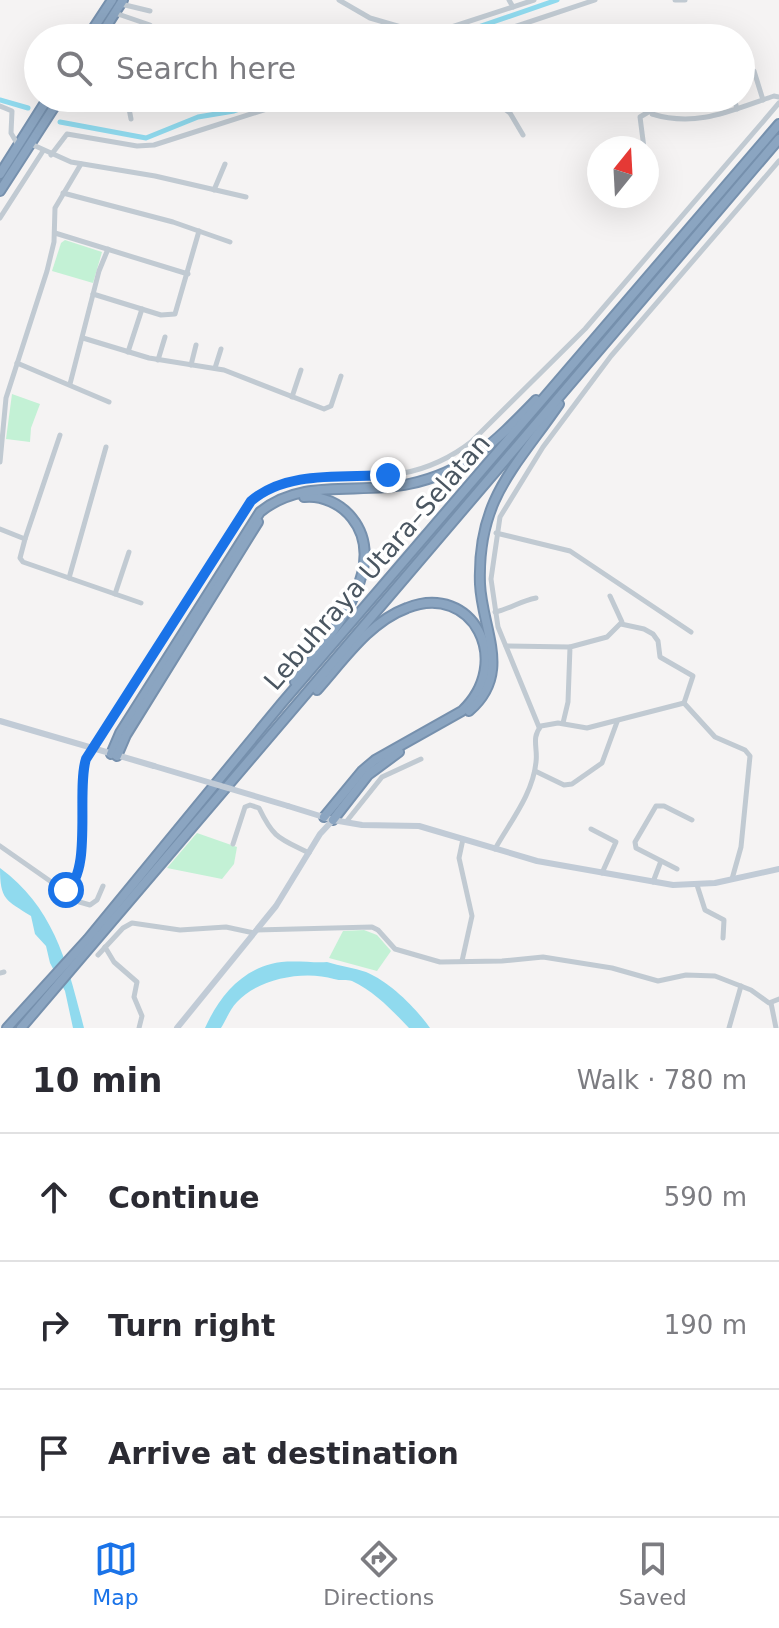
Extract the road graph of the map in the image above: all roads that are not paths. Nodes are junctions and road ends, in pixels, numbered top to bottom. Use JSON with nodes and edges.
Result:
{"nodes":[{"id":1,"x":339,"y":0,"type":"edge"},
{"id":2,"x":509,"y":0,"type":"edge"},
{"id":3,"x":534,"y":0,"type":"edge"},
{"id":4,"x":595,"y":0,"type":"edge"},
{"id":5,"x":675,"y":0,"type":"edge"},
{"id":6,"x":685,"y":0,"type":"edge"},
{"id":7,"x":118,"y":1,"type":"edge"},
{"id":8,"x":582,"y":2,"type":"edge"},
{"id":9,"x":513,"y":7,"type":"junction"},
{"id":10,"x":150,"y":11,"type":"dead end"},
{"id":11,"x":114,"y":13,"type":"junction"},
{"id":12,"x":534,"y":20,"type":"junction"},
{"id":13,"x":99,"y":24,"type":"edge"},
{"id":14,"x":107,"y":24,"type":"edge"},
{"id":15,"x":147,"y":24,"type":"edge"},
{"id":16,"x":387,"y":24,"type":"edge"},
{"id":17,"x":463,"y":24,"type":"edge"},
{"id":18,"x":522,"y":24,"type":"edge"},
{"id":19,"x":535,"y":24,"type":"edge"},
{"id":20,"x":755,"y":74,"type":"edge"},
{"id":21,"x":763,"y":100,"type":"junction"},
{"id":22,"x":779,"y":100,"type":"edge"},
{"id":23,"x":755,"y":103,"type":"edge"},
{"id":24,"x":0,"y":106,"type":"edge"},
{"id":25,"x":39,"y":112,"type":"edge"},
{"id":26,"x":52,"y":112,"type":"edge"},
{"id":27,"x":130,"y":112,"type":"edge"},
{"id":28,"x":257,"y":112,"type":"edge"},
{"id":29,"x":509,"y":112,"type":"edge"},
{"id":30,"x":648,"y":112,"type":"edge"},
{"id":31,"x":652,"y":112,"type":"edge"},
{"id":32,"x":730,"y":112,"type":"edge"},
{"id":33,"x":131,"y":119,"type":"dead end"},
{"id":34,"x":779,"y":124,"type":"edge"},
{"id":35,"x":523,"y":135,"type":"dead end"},
{"id":36,"x":642,"y":136,"type":"edge"},
{"id":37,"x":779,"y":139,"type":"edge"},
{"id":38,"x":31,"y":144,"type":"junction"},
{"id":39,"x":18,"y":145,"type":"junction"},
{"id":40,"x":43,"y":151,"type":"junction"},
{"id":41,"x":51,"y":155,"type":"junction"},
{"id":42,"x":779,"y":161,"type":"edge"},
{"id":43,"x":81,"y":164,"type":"junction"},
{"id":44,"x":225,"y":164,"type":"dead end"},
{"id":45,"x":0,"y":174,"type":"edge"},
{"id":46,"x":214,"y":190,"type":"junction"},
{"id":47,"x":0,"y":191,"type":"edge"},
{"id":48,"x":63,"y":193,"type":"junction"},
{"id":49,"x":246,"y":197,"type":"dead end"},
{"id":50,"x":0,"y":218,"type":"edge"},
{"id":51,"x":199,"y":231,"type":"junction"},
{"id":52,"x":55,"y":233,"type":"junction"},
{"id":53,"x":230,"y":242,"type":"dead end"},
{"id":54,"x":108,"y":249,"type":"junction"},
{"id":55,"x":188,"y":274,"type":"junction"},
{"id":56,"x":93,"y":294,"type":"junction"},
{"id":57,"x":142,"y":309,"type":"junction"},
{"id":58,"x":165,"y":337,"type":"dead end"},
{"id":59,"x":83,"y":338,"type":"junction"},
{"id":60,"x":196,"y":345,"type":"dead end"},
{"id":61,"x":221,"y":349,"type":"dead end"},
{"id":62,"x":128,"y":352,"type":"junction"},
{"id":63,"x":158,"y":360,"type":"junction"},
{"id":64,"x":17,"y":363,"type":"junction"},
{"id":65,"x":191,"y":365,"type":"junction"},
{"id":66,"x":215,"y":368,"type":"junction"},
{"id":67,"x":301,"y":370,"type":"dead end"},
{"id":68,"x":341,"y":376,"type":"dead end"},
{"id":69,"x":560,"y":379,"type":"junction"},
{"id":70,"x":70,"y":384,"type":"junction"},
{"id":71,"x":564,"y":392,"type":"junction"},
{"id":72,"x":292,"y":397,"type":"junction"},
{"id":73,"x":109,"y":402,"type":"dead end"},
{"id":74,"x":2,"y":416,"type":"edge"},
{"id":75,"x":60,"y":435,"type":"dead end"},
{"id":76,"x":106,"y":447,"type":"dead end"},
{"id":77,"x":0,"y":462,"type":"edge"},
{"id":78,"x":0,"y":529,"type":"edge"},
{"id":79,"x":496,"y":533,"type":"junction"},
{"id":80,"x":25,"y":539,"type":"junction"},
{"id":81,"x":129,"y":552,"type":"dead end"},
{"id":82,"x":69,"y":578,"type":"junction"},
{"id":83,"x":115,"y":594,"type":"junction"},
{"id":84,"x":610,"y":596,"type":"dead end"},
{"id":85,"x":536,"y":598,"type":"dead end"},
{"id":86,"x":141,"y":603,"type":"dead end"},
{"id":87,"x":495,"y":612,"type":"junction"},
{"id":88,"x":621,"y":624,"type":"junction"},
{"id":89,"x":691,"y":632,"type":"dead end"},
{"id":90,"x":506,"y":646,"type":"junction"},
{"id":91,"x":570,"y":647,"type":"junction"},
{"id":92,"x":282,"y":703,"type":"junction"},
{"id":93,"x":684,"y":703,"type":"junction"},
{"id":94,"x":0,"y":721,"type":"edge"},
{"id":95,"x":617,"y":721,"type":"junction"},
{"id":96,"x":563,"y":723,"type":"junction"},
{"id":97,"x":539,"y":727,"type":"junction"},
{"id":98,"x":91,"y":748,"type":"junction"},
{"id":99,"x":260,"y":748,"type":"junction"},
{"id":100,"x":114,"y":755,"type":"junction"},
{"id":101,"x":421,"y":759,"type":"dead end"},
{"id":102,"x":534,"y":771,"type":"junction"},
{"id":103,"x":329,"y":818,"type":"junction"},
{"id":104,"x":692,"y":820,"type":"dead end"},
{"id":105,"x":346,"y":822,"type":"junction"},
{"id":106,"x":591,"y":829,"type":"dead end"},
{"id":107,"x":463,"y":839,"type":"junction"},
{"id":108,"x":233,"y":844,"type":"dead end"},
{"id":109,"x":0,"y":846,"type":"edge"},
{"id":110,"x":495,"y":849,"type":"junction"},
{"id":111,"x":309,"y":853,"type":"junction"},
{"id":112,"x":661,"y":861,"type":"junction"},
{"id":113,"x":677,"y":869,"type":"dead end"},
{"id":114,"x":779,"y":869,"type":"edge"},
{"id":115,"x":602,"y":873,"type":"junction"},
{"id":116,"x":732,"y":879,"type":"junction"},
{"id":117,"x":653,"y":882,"type":"junction"},
{"id":118,"x":697,"y":885,"type":"junction"},
{"id":119,"x":103,"y":886,"type":"dead end"},
{"id":120,"x":64,"y":890,"type":"junction"},
{"id":121,"x":255,"y":932,"type":"junction"},
{"id":122,"x":723,"y":938,"type":"dead end"},
{"id":123,"x":96,"y":943,"type":"junction"},
{"id":124,"x":98,"y":955,"type":"dead end"},
{"id":125,"x":462,"y":961,"type":"junction"},
{"id":126,"x":741,"y":986,"type":"junction"},
{"id":127,"x":779,"y":999,"type":"edge"},
{"id":128,"x":771,"y":1003,"type":"junction"},
{"id":129,"x":7,"y":1028,"type":"edge"},
{"id":130,"x":21,"y":1028,"type":"edge"},
{"id":131,"x":139,"y":1028,"type":"edge"},
{"id":132,"x":177,"y":1028,"type":"edge"},
{"id":133,"x":729,"y":1028,"type":"edge"},
{"id":134,"x":776,"y":1028,"type":"edge"}],
"edges":[{"from":1,"to":16,"type":"street"},
{"from":2,"to":9,"type":"street"},
{"from":3,"to":9,"type":"street"},
{"from":4,"to":8,"type":"street"},
{"from":5,"to":6,"type":"street"},
{"from":7,"to":10,"type":"street"},
{"from":7,"to":11,"type":"highway"},
{"from":7,"to":13,"type":"highway"},
{"from":8,"to":12,"type":"street"},
{"from":9,"to":17,"type":"street"},
{"from":11,"to":14,"type":"highway"},
{"from":11,"to":15,"type":"street"},
{"from":12,"to":18,"type":"street"},
{"from":12,"to":19,"type":"street"},
{"from":20,"to":21,"type":"street"},
{"from":21,"to":22,"type":"street"},
{"from":21,"to":23,"type":"street"},
{"from":22,"to":98,"type":"street"},
{"from":24,"to":39,"type":"street"},
{"from":25,"to":39,"type":"highway"},
{"from":26,"to":38,"type":"highway"},
{"from":27,"to":33,"type":"street"},
{"from":28,"to":41,"type":"street"},
{"from":29,"to":35,"type":"street"},
{"from":30,"to":36,"type":"street"},
{"from":31,"to":32,"type":"street"},
{"from":34,"to":69,"type":"highway","name":"Lebuhraya Utara–Selatan"},
{"from":37,"to":71,"type":"highway","name":"Lebuhraya Utara–Selatan"},
{"from":38,"to":40,"type":"street"},
{"from":38,"to":47,"type":"highway"},
{"from":39,"to":45,"type":"highway"},
{"from":40,"to":41,"type":"street"},
{"from":40,"to":50,"type":"street"},
{"from":41,"to":43,"type":"street"},
{"from":42,"to":79,"type":"street"},
{"from":43,"to":46,"type":"street"},
{"from":43,"to":48,"type":"street"},
{"from":44,"to":46,"type":"street"},
{"from":46,"to":49,"type":"street"},
{"from":48,"to":51,"type":"street"},
{"from":48,"to":52,"type":"street"},
{"from":51,"to":53,"type":"street"},
{"from":51,"to":55,"type":"street"},
{"from":52,"to":54,"type":"street"},
{"from":52,"to":64,"type":"street"},
{"from":54,"to":55,"type":"street"},
{"from":54,"to":56,"type":"street"},
{"from":55,"to":57,"type":"street"},
{"from":56,"to":57,"type":"street"},
{"from":56,"to":59,"type":"street"},
{"from":57,"to":62,"type":"street"},
{"from":58,"to":63,"type":"street"},
{"from":59,"to":62,"type":"street"},
{"from":59,"to":70,"type":"street"},
{"from":60,"to":65,"type":"street"},
{"from":61,"to":66,"type":"street"},
{"from":62,"to":63,"type":"street"},
{"from":63,"to":65,"type":"street"},
{"from":64,"to":70,"type":"street"},
{"from":64,"to":74,"type":"street"},
{"from":65,"to":66,"type":"street"},
{"from":66,"to":72,"type":"street"},
{"from":67,"to":72,"type":"street"},
{"from":68,"to":72,"type":"street"},
{"from":69,"to":92,"type":"highway","name":"Lebuhraya Utara–Selatan"},
{"from":69,"to":100,"type":"highway"},
{"from":70,"to":73,"type":"street"},
{"from":71,"to":99,"type":"highway","name":"Lebuhraya Utara–Selatan"},
{"from":71,"to":103,"type":"highway"},
{"from":74,"to":77,"type":"street"},
{"from":75,"to":80,"type":"street"},
{"from":76,"to":82,"type":"street"},
{"from":78,"to":80,"type":"street"},
{"from":79,"to":87,"type":"street"},
{"from":79,"to":89,"type":"street"},
{"from":80,"to":82,"type":"street"},
{"from":81,"to":83,"type":"street"},
{"from":82,"to":83,"type":"street"},
{"from":83,"to":86,"type":"street"},
{"from":84,"to":88,"type":"street"},
{"from":85,"to":87,"type":"street"},
{"from":87,"to":90,"type":"street"},
{"from":88,"to":91,"type":"street"},
{"from":88,"to":93,"type":"street"},
{"from":90,"to":91,"type":"street"},
{"from":90,"to":97,"type":"street"},
{"from":91,"to":96,"type":"street"},
{"from":92,"to":100,"type":"highway"},
{"from":92,"to":123,"type":"highway","name":"Lebuhraya Utara–Selatan"},
{"from":93,"to":95,"type":"street"},
{"from":93,"to":116,"type":"street"},
{"from":94,"to":98,"type":"main road"},
{"from":95,"to":96,"type":"street"},
{"from":95,"to":102,"type":"street"},
{"from":96,"to":97,"type":"street"},
{"from":97,"to":102,"type":"street"},
{"from":98,"to":100,"type":"main road"},
{"from":98,"to":120,"type":"street"},
{"from":99,"to":103,"type":"highway"},
{"from":99,"to":123,"type":"highway","name":"Lebuhraya Utara–Selatan"},
{"from":100,"to":103,"type":"main road","bridge":true},
{"from":101,"to":105,"type":"street"},
{"from":102,"to":110,"type":"street"},
{"from":103,"to":105,"type":"main road"},
{"from":103,"to":111,"type":"main road"},
{"from":104,"to":112,"type":"street"},
{"from":105,"to":107,"type":"main road"},
{"from":106,"to":115,"type":"street"},
{"from":107,"to":110,"type":"main road"},
{"from":107,"to":125,"type":"street"},
{"from":108,"to":111,"type":"street"},
{"from":109,"to":120,"type":"street"},
{"from":110,"to":115,"type":"main road"},
{"from":111,"to":121,"type":"main road"},
{"from":112,"to":113,"type":"street"},
{"from":112,"to":117,"type":"street"},
{"from":114,"to":116,"type":"main road"},
{"from":115,"to":117,"type":"main road"},
{"from":116,"to":118,"type":"main road"},
{"from":117,"to":118,"type":"main road"},
{"from":118,"to":122,"type":"street"},
{"from":119,"to":120,"type":"street"},
{"from":121,"to":123,"type":"street"},
{"from":121,"to":125,"type":"street"},
{"from":121,"to":132,"type":"main road"},
{"from":123,"to":124,"type":"street"},
{"from":123,"to":129,"type":"highway","name":"Lebuhraya Utara–Selatan"},
{"from":123,"to":130,"type":"highway","name":"Lebuhraya Utara–Selatan"},
{"from":123,"to":131,"type":"street"},
{"from":125,"to":126,"type":"street"},
{"from":126,"to":128,"type":"street"},
{"from":126,"to":133,"type":"street"},
{"from":127,"to":128,"type":"street"},
{"from":128,"to":134,"type":"street"}]}
